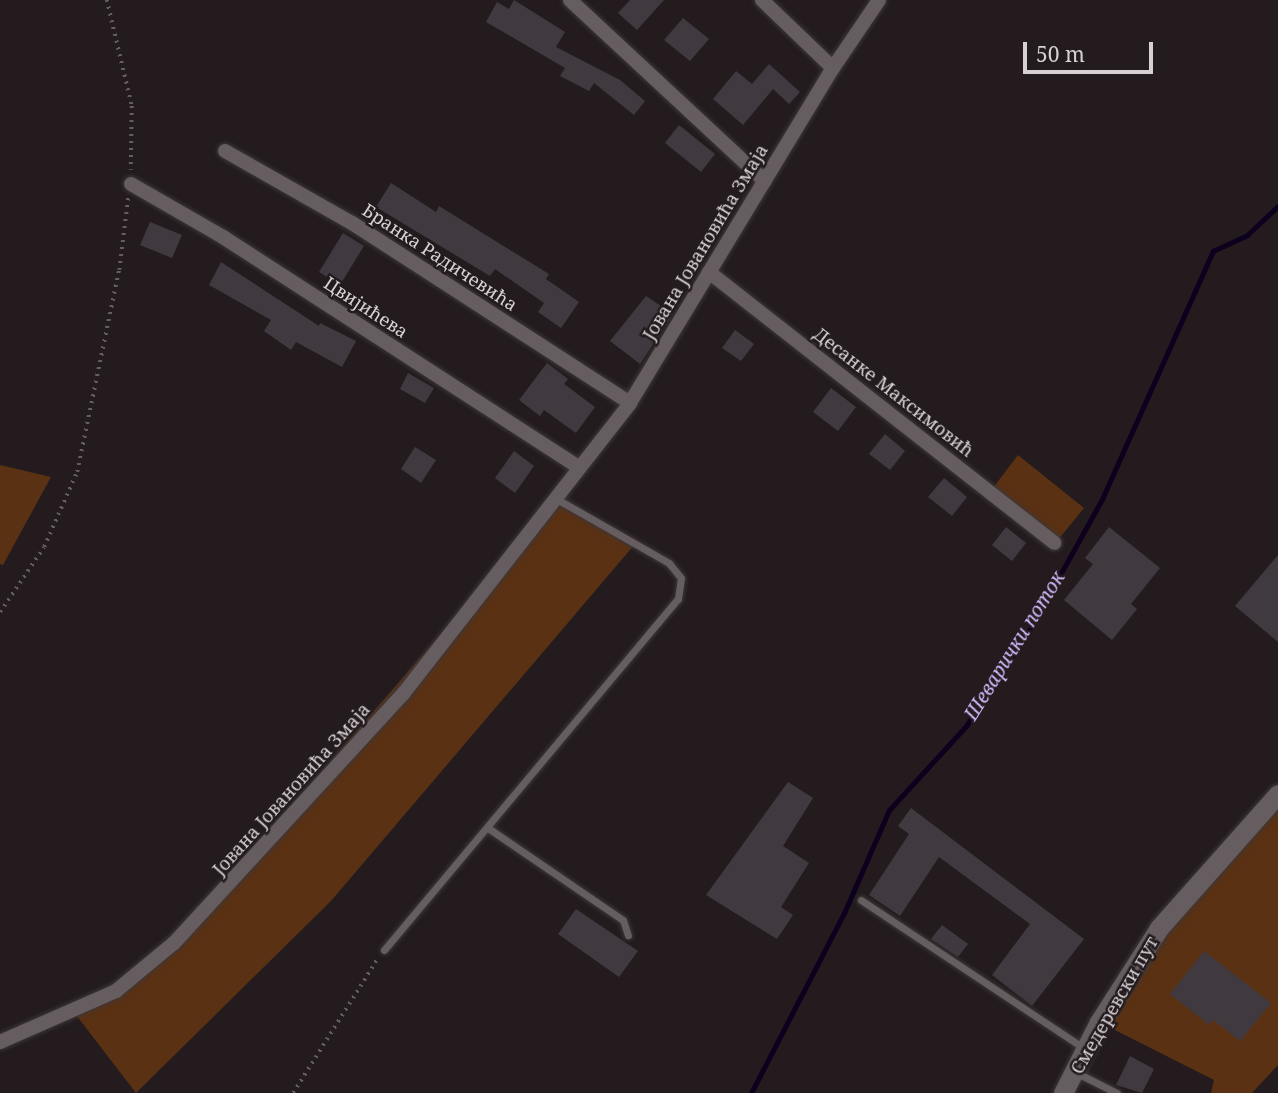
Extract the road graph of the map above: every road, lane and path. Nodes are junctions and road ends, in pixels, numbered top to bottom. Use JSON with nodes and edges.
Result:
{"nodes":[{"id":1,"x":107,"y":0,"type":"edge"},
{"id":2,"x":570,"y":0,"type":"edge"},
{"id":3,"x":762,"y":0,"type":"edge"},
{"id":4,"x":879,"y":0,"type":"edge"},
{"id":5,"x":833,"y":68,"type":"junction"},
{"id":6,"x":225,"y":151,"type":"dead end"},
{"id":7,"x":765,"y":181,"type":"junction"},
{"id":8,"x":131,"y":184,"type":"junction"},
{"id":9,"x":709,"y":272,"type":"junction"},
{"id":10,"x":630,"y":403,"type":"junction"},
{"id":11,"x":579,"y":467,"type":"junction"},
{"id":12,"x":557,"y":499,"type":"junction"},
{"id":13,"x":1054,"y":543,"type":"dead end"},
{"id":14,"x":0,"y":612,"type":"edge"},
{"id":15,"x":1278,"y":794,"type":"edge"},
{"id":16,"x":488,"y":828,"type":"junction"},
{"id":17,"x":861,"y":900,"type":"dead end"},
{"id":18,"x":628,"y":935,"type":"dead end"},
{"id":19,"x":384,"y":950,"type":"joint"},
{"id":20,"x":0,"y":1042,"type":"edge"},
{"id":21,"x":1085,"y":1050,"type":"junction"},
{"id":22,"x":1074,"y":1072,"type":"junction"},
{"id":23,"x":293,"y":1093,"type":"edge"},
{"id":24,"x":1063,"y":1093,"type":"edge"},
{"id":25,"x":1117,"y":1093,"type":"edge"}],
"edges":[{"from":1,"to":8,"type":"path"},
{"from":2,"to":7,"type":"street"},
{"from":3,"to":5,"type":"street"},
{"from":4,"to":5,"type":"street","name":"Јована Јовановића Змаја"},
{"from":5,"to":7,"type":"street","name":"Јована Јовановића Змаја"},
{"from":6,"to":10,"type":"street","name":"Бранка Радичевића"},
{"from":7,"to":9,"type":"street","name":"Јована Јовановића Змаја"},
{"from":8,"to":11,"type":"street","name":"Цвијићева"},
{"from":8,"to":14,"type":"path"},
{"from":9,"to":10,"type":"street","name":"Јована Јовановића Змаја"},
{"from":9,"to":13,"type":"street","name":"Десанке Максимовић"},
{"from":10,"to":11,"type":"street","name":"Јована Јовановића Змаја"},
{"from":11,"to":12,"type":"street","name":"Јована Јовановића Змаја"},
{"from":12,"to":16,"type":"lane"},
{"from":12,"to":20,"type":"street","name":"Јована Јовановића Змаја"},
{"from":15,"to":21,"type":"main road","name":"Смедеревски пут"},
{"from":16,"to":18,"type":"lane"},
{"from":16,"to":19,"type":"lane"},
{"from":17,"to":21,"type":"lane"},
{"from":19,"to":23,"type":"path"},
{"from":21,"to":22,"type":"main road","name":"Смедеревски пут"},
{"from":22,"to":24,"type":"main road","name":"Смедеревски пут"},
{"from":22,"to":25,"type":"lane"}]}
